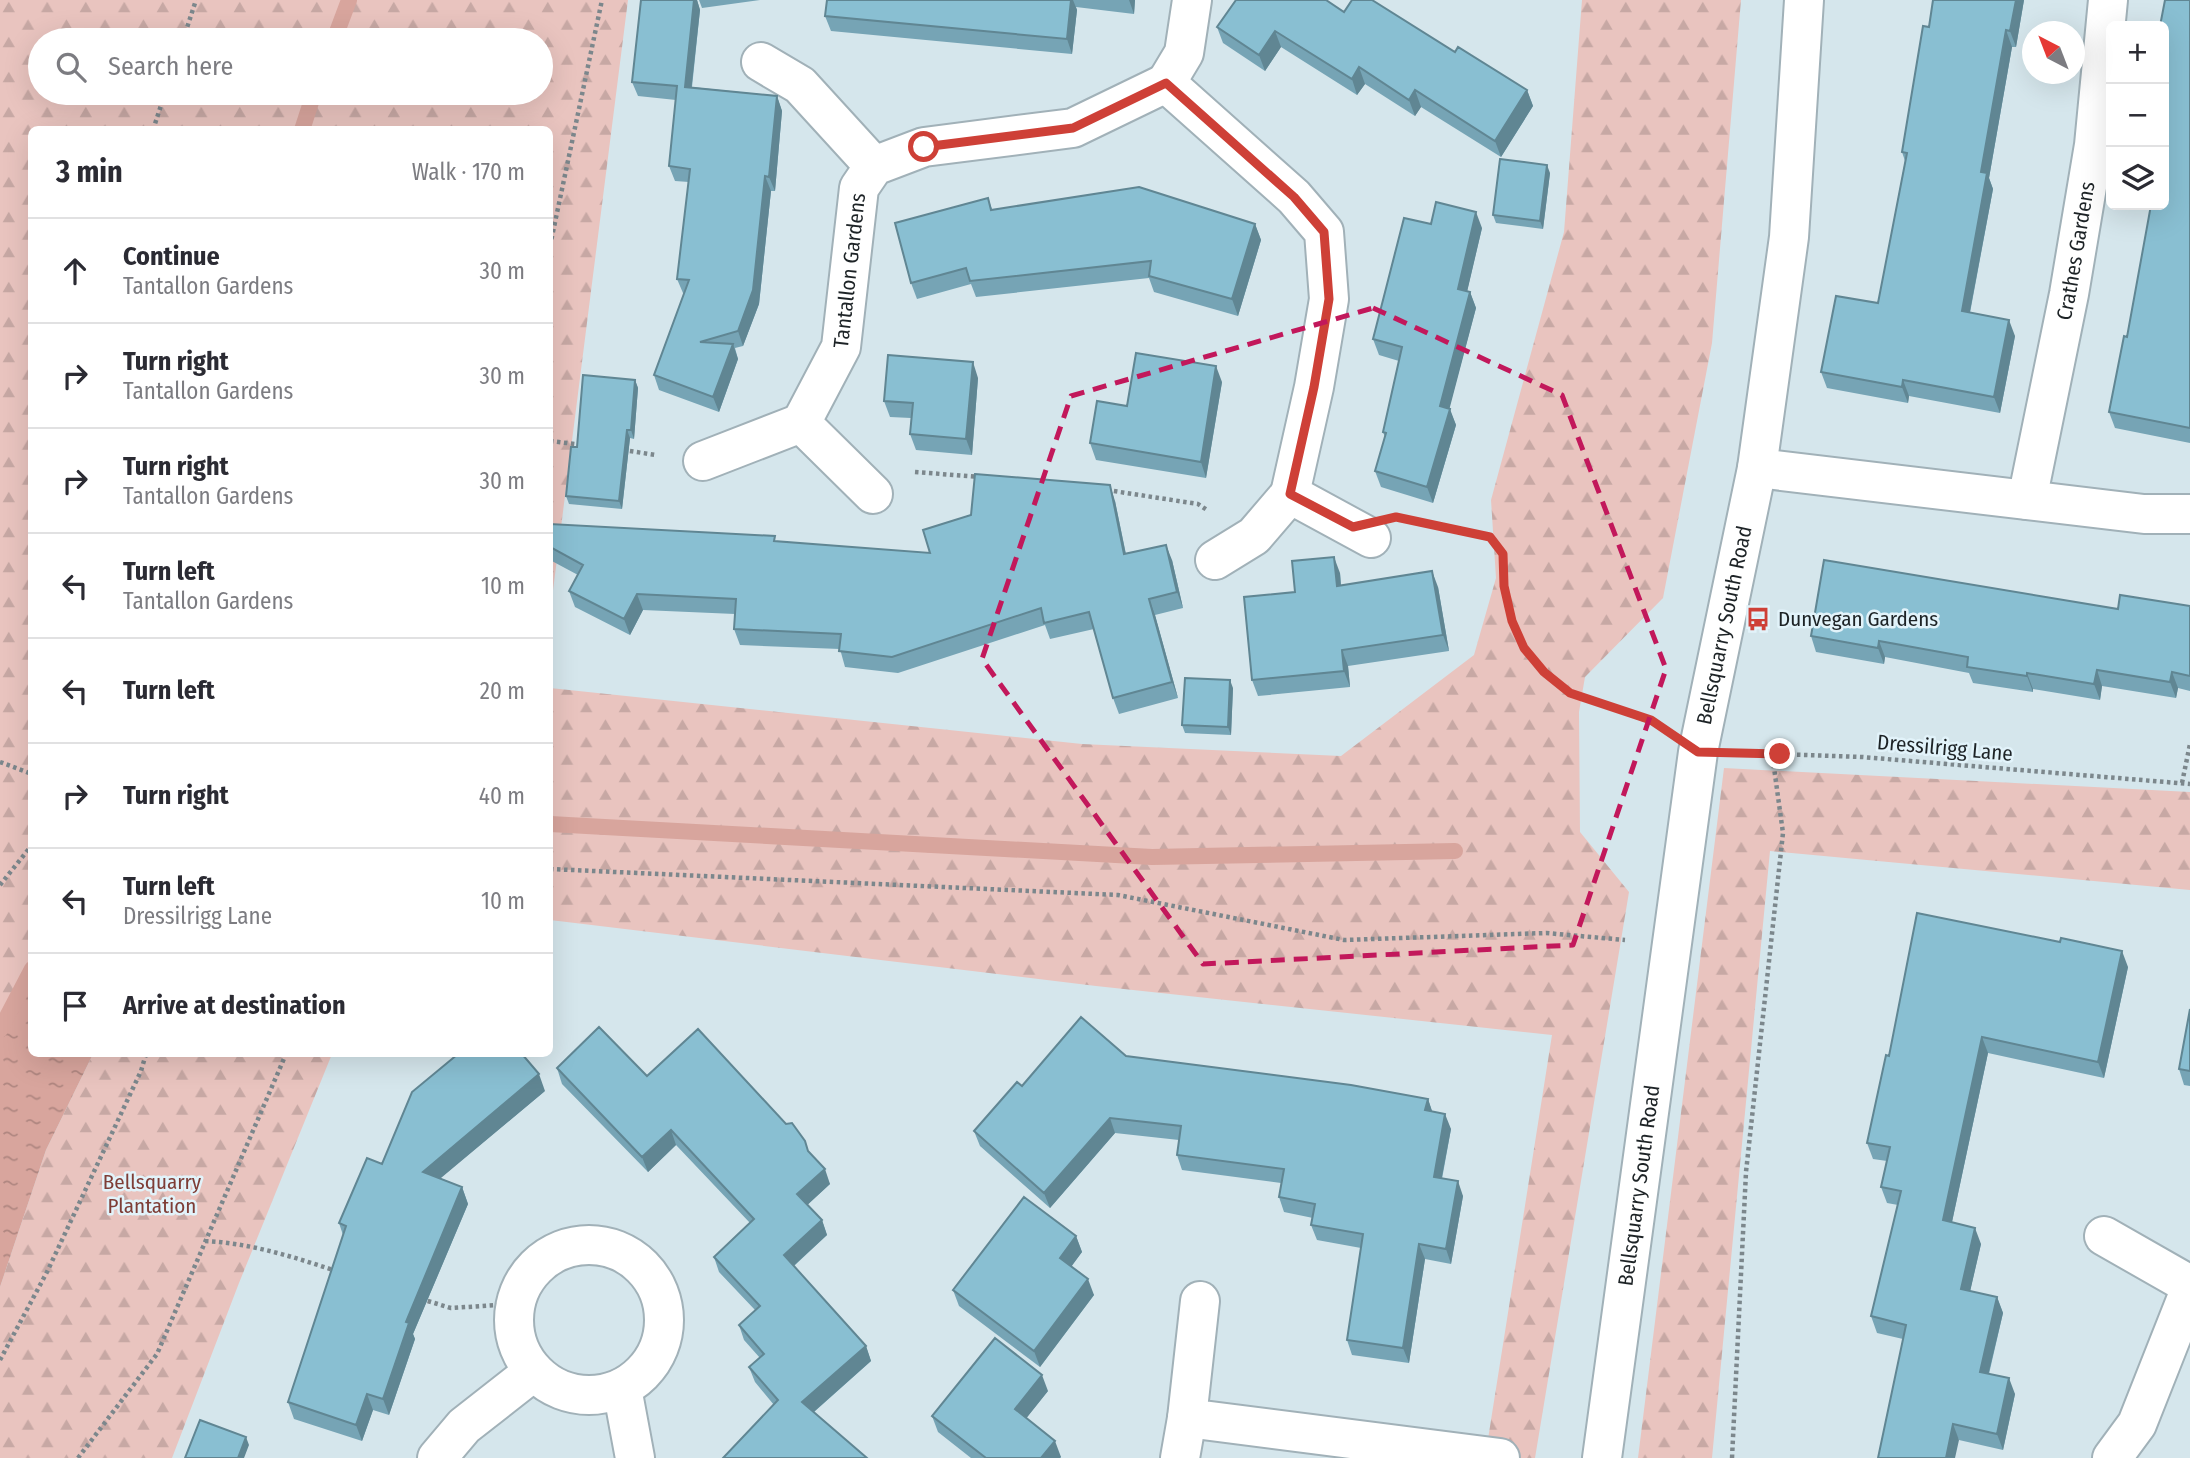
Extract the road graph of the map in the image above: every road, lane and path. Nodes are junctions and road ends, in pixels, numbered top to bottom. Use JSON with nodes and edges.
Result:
{"nodes":[{"id":1,"x":196,"y":0,"type":"edge"},
{"id":2,"x":602,"y":0,"type":"edge"},
{"id":3,"x":1192,"y":0,"type":"edge"},
{"id":4,"x":1804,"y":0,"type":"edge"},
{"id":5,"x":2108,"y":0,"type":"edge"},
{"id":6,"x":187,"y":28,"type":"edge"},
{"id":7,"x":761,"y":62,"type":"dead end"},
{"id":8,"x":1166,"y":83,"type":"junction"},
{"id":9,"x":161,"y":105,"type":"edge"},
{"id":10,"x":154,"y":126,"type":"edge"},
{"id":11,"x":874,"y":166,"type":"junction"},
{"id":12,"x":553,"y":232,"type":"edge"},
{"id":13,"x":801,"y":423,"type":"junction"},
{"id":14,"x":553,"y":441,"type":"edge"},
{"id":15,"x":588,"y":446,"type":"edge"},
{"id":16,"x":613,"y":449,"type":"edge"},
{"id":17,"x":703,"y":461,"type":"joint"},
{"id":18,"x":844,"y":466,"type":"junction"},
{"id":19,"x":1757,"y":468,"type":"junction"},
{"id":20,"x":982,"y":478,"type":"edge"},
{"id":21,"x":1103,"y":490,"type":"edge"},
{"id":22,"x":873,"y":494,"type":"dead end"},
{"id":23,"x":1290,"y":494,"type":"junction"},
{"id":24,"x":2026,"y":500,"type":"junction"},
{"id":25,"x":2190,"y":514,"type":"edge"},
{"id":26,"x":1362,"y":533,"type":"joint"},
{"id":27,"x":1254,"y":536,"type":"junction"},
{"id":28,"x":1215,"y":560,"type":"dead end"},
{"id":29,"x":2190,"y":744,"type":"edge"},
{"id":30,"x":1698,"y":752,"type":"junction"},
{"id":31,"x":1772,"y":753,"type":"junction"},
{"id":32,"x":0,"y":762,"type":"edge"},
{"id":33,"x":28,"y":772,"type":"edge"},
{"id":34,"x":2182,"y":783,"type":"junction"},
{"id":35,"x":2190,"y":783,"type":"edge"},
{"id":36,"x":28,"y":850,"type":"edge"},
{"id":37,"x":553,"y":869,"type":"edge"},
{"id":38,"x":0,"y":885,"type":"edge"},
{"id":39,"x":1672,"y":944,"type":"junction"},
{"id":40,"x":145,"y":1057,"type":"edge"},
{"id":41,"x":285,"y":1057,"type":"edge"},
{"id":42,"x":2104,"y":1236,"type":"dead end"},
{"id":43,"x":205,"y":1241,"type":"junction"},
{"id":44,"x":339,"y":1272,"type":"edge"},
{"id":45,"x":2190,"y":1288,"type":"edge"},
{"id":46,"x":415,"y":1297,"type":"edge"},
{"id":47,"x":1199,"y":1301,"type":"dead end"},
{"id":48,"x":514,"y":1304,"type":"junction"},
{"id":49,"x":0,"y":1360,"type":"edge"},
{"id":50,"x":533,"y":1372,"type":"junction"},
{"id":51,"x":622,"y":1388,"type":"junction"},
{"id":52,"x":1187,"y":1418,"type":"junction"},
{"id":53,"x":78,"y":1458,"type":"edge"},
{"id":54,"x":438,"y":1458,"type":"edge"},
{"id":55,"x":635,"y":1458,"type":"edge"},
{"id":56,"x":1181,"y":1458,"type":"edge"},
{"id":57,"x":1500,"y":1458,"type":"edge"},
{"id":58,"x":1602,"y":1458,"type":"edge"},
{"id":59,"x":1732,"y":1458,"type":"edge"},
{"id":60,"x":2112,"y":1458,"type":"edge"}],
"edges":[{"from":1,"to":6,"type":"path"},
{"from":2,"to":12,"type":"path"},
{"from":3,"to":8,"type":"street"},
{"from":4,"to":19,"type":"street","name":"Bellsquarry South Road"},
{"from":5,"to":24,"type":"street","name":"Crathes Gardens"},
{"from":7,"to":11,"type":"street"},
{"from":8,"to":11,"type":"street","name":"Tantallon Gardens"},
{"from":8,"to":23,"type":"street"},
{"from":9,"to":10,"type":"path"},
{"from":11,"to":13,"type":"street","name":"Tantallon Gardens"},
{"from":13,"to":17,"type":"street"},
{"from":13,"to":18,"type":"street"},
{"from":14,"to":15,"type":"path"},
{"from":16,"to":17,"type":"path"},
{"from":18,"to":20,"type":"path"},
{"from":18,"to":22,"type":"street"},
{"from":19,"to":24,"type":"street"},
{"from":19,"to":30,"type":"street","name":"Bellsquarry South Road"},
{"from":21,"to":27,"type":"path"},
{"from":23,"to":26,"type":"street"},
{"from":23,"to":27,"type":"street"},
{"from":24,"to":25,"type":"street"},
{"from":26,"to":30,"type":"path"},
{"from":27,"to":28,"type":"street"},
{"from":29,"to":34,"type":"path"},
{"from":30,"to":31,"type":"path","name":"Dressilrigg Lane"},
{"from":30,"to":39,"type":"street","name":"Bellsquarry South Road"},
{"from":31,"to":34,"type":"path","name":"Dressilrigg Lane"},
{"from":31,"to":59,"type":"path"},
{"from":32,"to":33,"type":"path"},
{"from":34,"to":35,"type":"path","name":"Dressilrigg Lane"},
{"from":36,"to":38,"type":"path"},
{"from":37,"to":39,"type":"path"},
{"from":39,"to":58,"type":"street","name":"Bellsquarry South Road"},
{"from":40,"to":49,"type":"path"},
{"from":41,"to":43,"type":"path"},
{"from":42,"to":45,"type":"street"},
{"from":43,"to":44,"type":"path"},
{"from":43,"to":53,"type":"path"},
{"from":45,"to":60,"type":"street"},
{"from":46,"to":48,"type":"path"},
{"from":47,"to":52,"type":"street"},
{"from":48,"to":50,"type":"street"},
{"from":48,"to":51,"type":"street"},
{"from":50,"to":51,"type":"street"},
{"from":50,"to":54,"type":"street"},
{"from":51,"to":55,"type":"street"},
{"from":52,"to":56,"type":"street"},
{"from":52,"to":57,"type":"street"}]}
